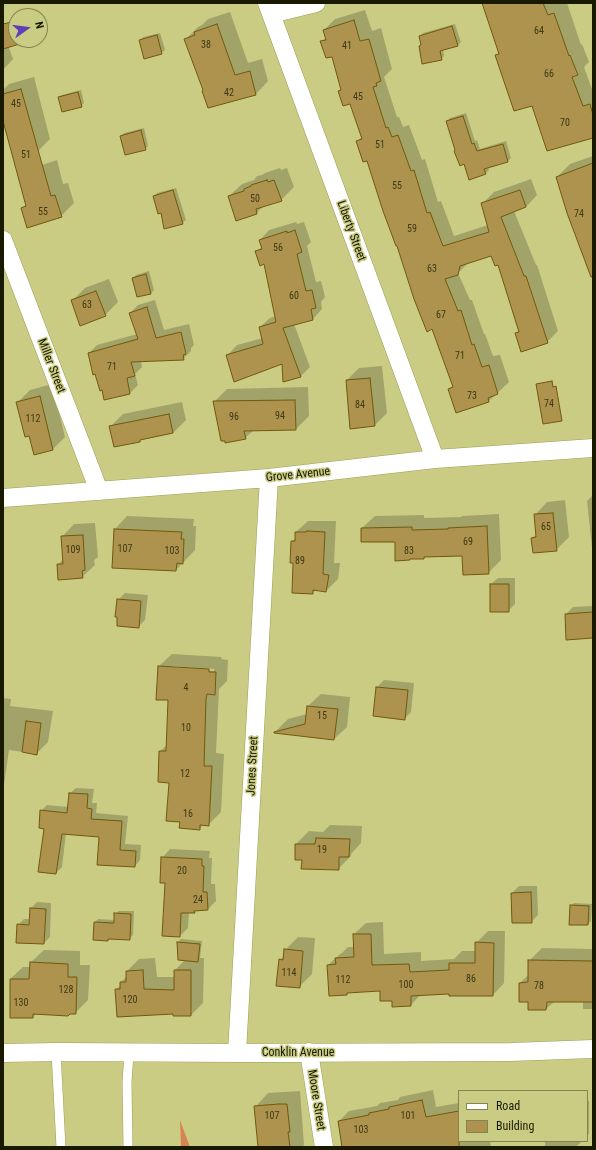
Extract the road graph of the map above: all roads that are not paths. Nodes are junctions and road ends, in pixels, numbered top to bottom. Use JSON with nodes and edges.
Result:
{"nodes":[{"id":1,"x":316,"y":3,"type":"edge"},
{"id":2,"x":269,"y":9,"type":"edge"},
{"id":3,"x":3,"y":240,"type":"edge"},
{"id":4,"x":593,"y":448,"type":"edge"},
{"id":5,"x":435,"y":459,"type":"junction"},
{"id":6,"x":269,"y":478,"type":"junction"},
{"id":7,"x":99,"y":491,"type":"junction"},
{"id":8,"x":3,"y":498,"type":"edge"},
{"id":9,"x":593,"y":1049,"type":"edge"},
{"id":10,"x":56,"y":1052,"type":"junction"},
{"id":11,"x":128,"y":1052,"type":"junction"},
{"id":12,"x":309,"y":1052,"type":"junction"},
{"id":13,"x":3,"y":1053,"type":"edge"},
{"id":14,"x":237,"y":1053,"type":"junction"},
{"id":15,"x":61,"y":1147,"type":"edge"},
{"id":16,"x":128,"y":1147,"type":"edge"},
{"id":17,"x":324,"y":1147,"type":"edge"}],
"edges":[{"from":1,"to":2,"type":"street"},
{"from":2,"to":5,"type":"street","name":"Liberty Street"},
{"from":3,"to":7,"type":"street","name":"Miller Street"},
{"from":4,"to":5,"type":"street","name":"Grove Avenue"},
{"from":5,"to":6,"type":"street","name":"Grove Avenue"},
{"from":6,"to":7,"type":"street","name":"Grove Avenue"},
{"from":6,"to":14,"type":"street","name":"Jones Street"},
{"from":7,"to":8,"type":"street","name":"Grove Avenue"},
{"from":9,"to":12,"type":"street","name":"Conklin Avenue"},
{"from":10,"to":11,"type":"street","name":"Conklin Avenue"},
{"from":10,"to":13,"type":"street","name":"Conklin Avenue"},
{"from":10,"to":15,"type":"lane"},
{"from":11,"to":14,"type":"street","name":"Conklin Avenue"},
{"from":11,"to":16,"type":"lane"},
{"from":12,"to":14,"type":"street","name":"Conklin Avenue"},
{"from":12,"to":17,"type":"street","name":"Moore Street"}]}
